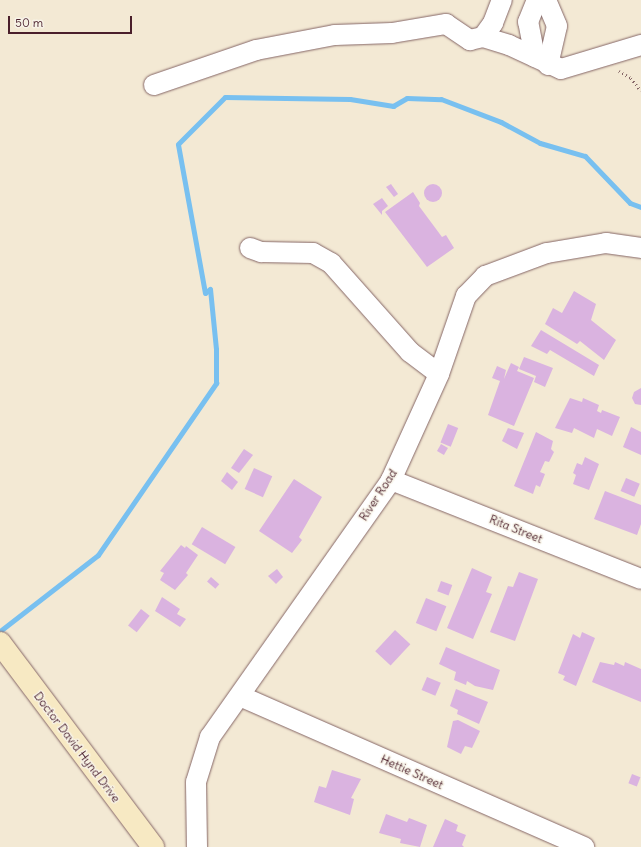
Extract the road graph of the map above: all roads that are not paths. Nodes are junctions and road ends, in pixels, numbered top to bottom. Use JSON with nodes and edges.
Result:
{"nodes":[{"id":1,"x":502,"y":0,"type":"edge"},
{"id":2,"x":537,"y":0,"type":"edge"},
{"id":3,"x":546,"y":0,"type":"edge"},
{"id":4,"x":483,"y":37,"type":"junction"},
{"id":5,"x":641,"y":44,"type":"edge"},
{"id":6,"x":542,"y":61,"type":"junction"},
{"id":7,"x":154,"y":85,"type":"dead end"},
{"id":8,"x":250,"y":248,"type":"dead end"},
{"id":9,"x":641,"y":248,"type":"edge"},
{"id":10,"x":438,"y":374,"type":"junction"},
{"id":11,"x":391,"y":480,"type":"junction"},
{"id":12,"x":641,"y":579,"type":"edge"},
{"id":13,"x":1,"y":644,"type":"edge"},
{"id":14,"x":240,"y":696,"type":"junction"},
{"id":15,"x":154,"y":847,"type":"edge"},
{"id":16,"x":197,"y":847,"type":"edge"},
{"id":17,"x":584,"y":847,"type":"edge"}],
"edges":[{"from":1,"to":4,"type":"street"},
{"from":2,"to":6,"type":"street"},
{"from":3,"to":6,"type":"street"},
{"from":4,"to":6,"type":"street"},
{"from":4,"to":7,"type":"street"},
{"from":5,"to":6,"type":"street"},
{"from":8,"to":10,"type":"street"},
{"from":9,"to":10,"type":"street","name":"River Road"},
{"from":10,"to":11,"type":"street","name":"River Road"},
{"from":11,"to":12,"type":"street","name":"Rita Street"},
{"from":11,"to":14,"type":"street","name":"River Road"},
{"from":13,"to":15,"type":"main road","name":"Doctor David Hynd Drive"},
{"from":14,"to":16,"type":"street","name":"River Road"},
{"from":14,"to":17,"type":"street","name":"Hettie Street"}]}
